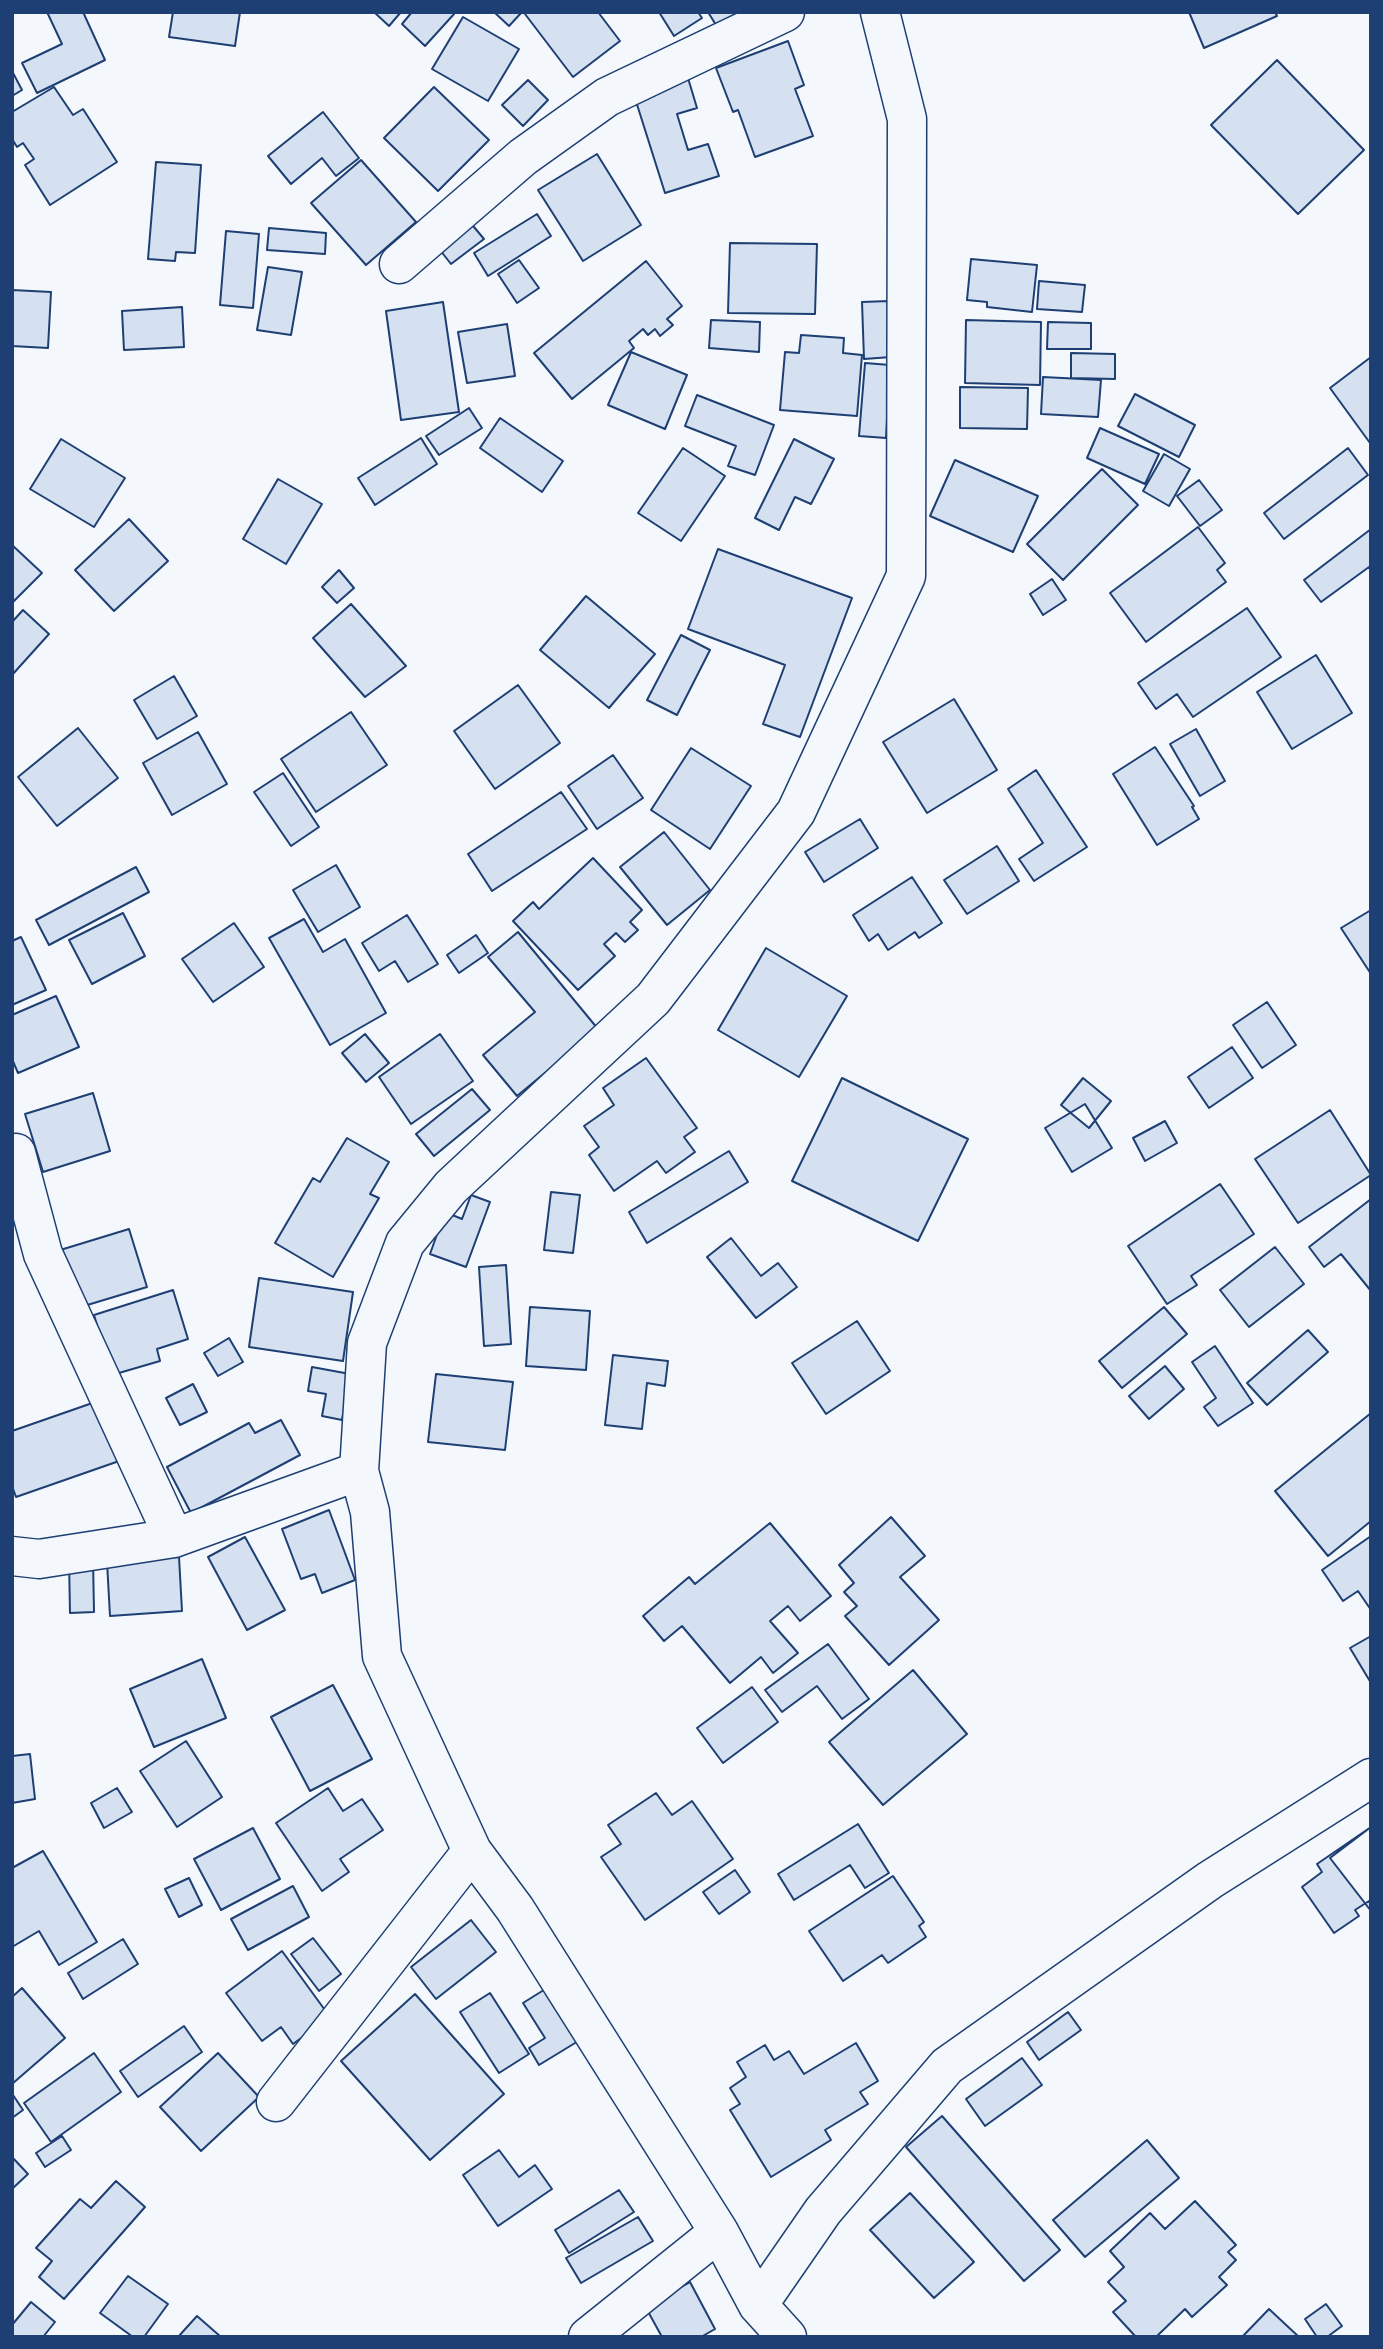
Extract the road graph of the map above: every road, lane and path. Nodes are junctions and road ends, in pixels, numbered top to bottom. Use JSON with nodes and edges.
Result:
{"nodes":[{"id":1,"x":785,"y":12,"type":"edge"},
{"id":2,"x":880,"y":12,"type":"edge"},
{"id":3,"x":399,"y":264,"type":"dead end"},
{"id":4,"x":16,"y":1153,"type":"dead end"},
{"id":5,"x":359,"y":1471,"type":"junction"},
{"id":6,"x":174,"y":1538,"type":"junction"},
{"id":7,"x":12,"y":1556,"type":"edge"},
{"id":8,"x":1371,"y":1778,"type":"edge"},
{"id":9,"x":472,"y":1851,"type":"junction"},
{"id":10,"x":276,"y":2102,"type":"dead end"},
{"id":11,"x":719,"y":2232,"type":"junction"},
{"id":12,"x":758,"y":2305,"type":"junction"},
{"id":13,"x":588,"y":2337,"type":"edge"},
{"id":14,"x":788,"y":2337,"type":"edge"}],
"edges":[{"from":1,"to":3,"type":"street"},
{"from":2,"to":5,"type":"street"},
{"from":4,"to":6,"type":"street"},
{"from":5,"to":6,"type":"street"},
{"from":5,"to":9,"type":"street"},
{"from":6,"to":7,"type":"street"},
{"from":8,"to":12,"type":"street"},
{"from":9,"to":10,"type":"street"},
{"from":9,"to":11,"type":"street"},
{"from":11,"to":12,"type":"street"},
{"from":11,"to":13,"type":"street"},
{"from":12,"to":14,"type":"street"}]}
